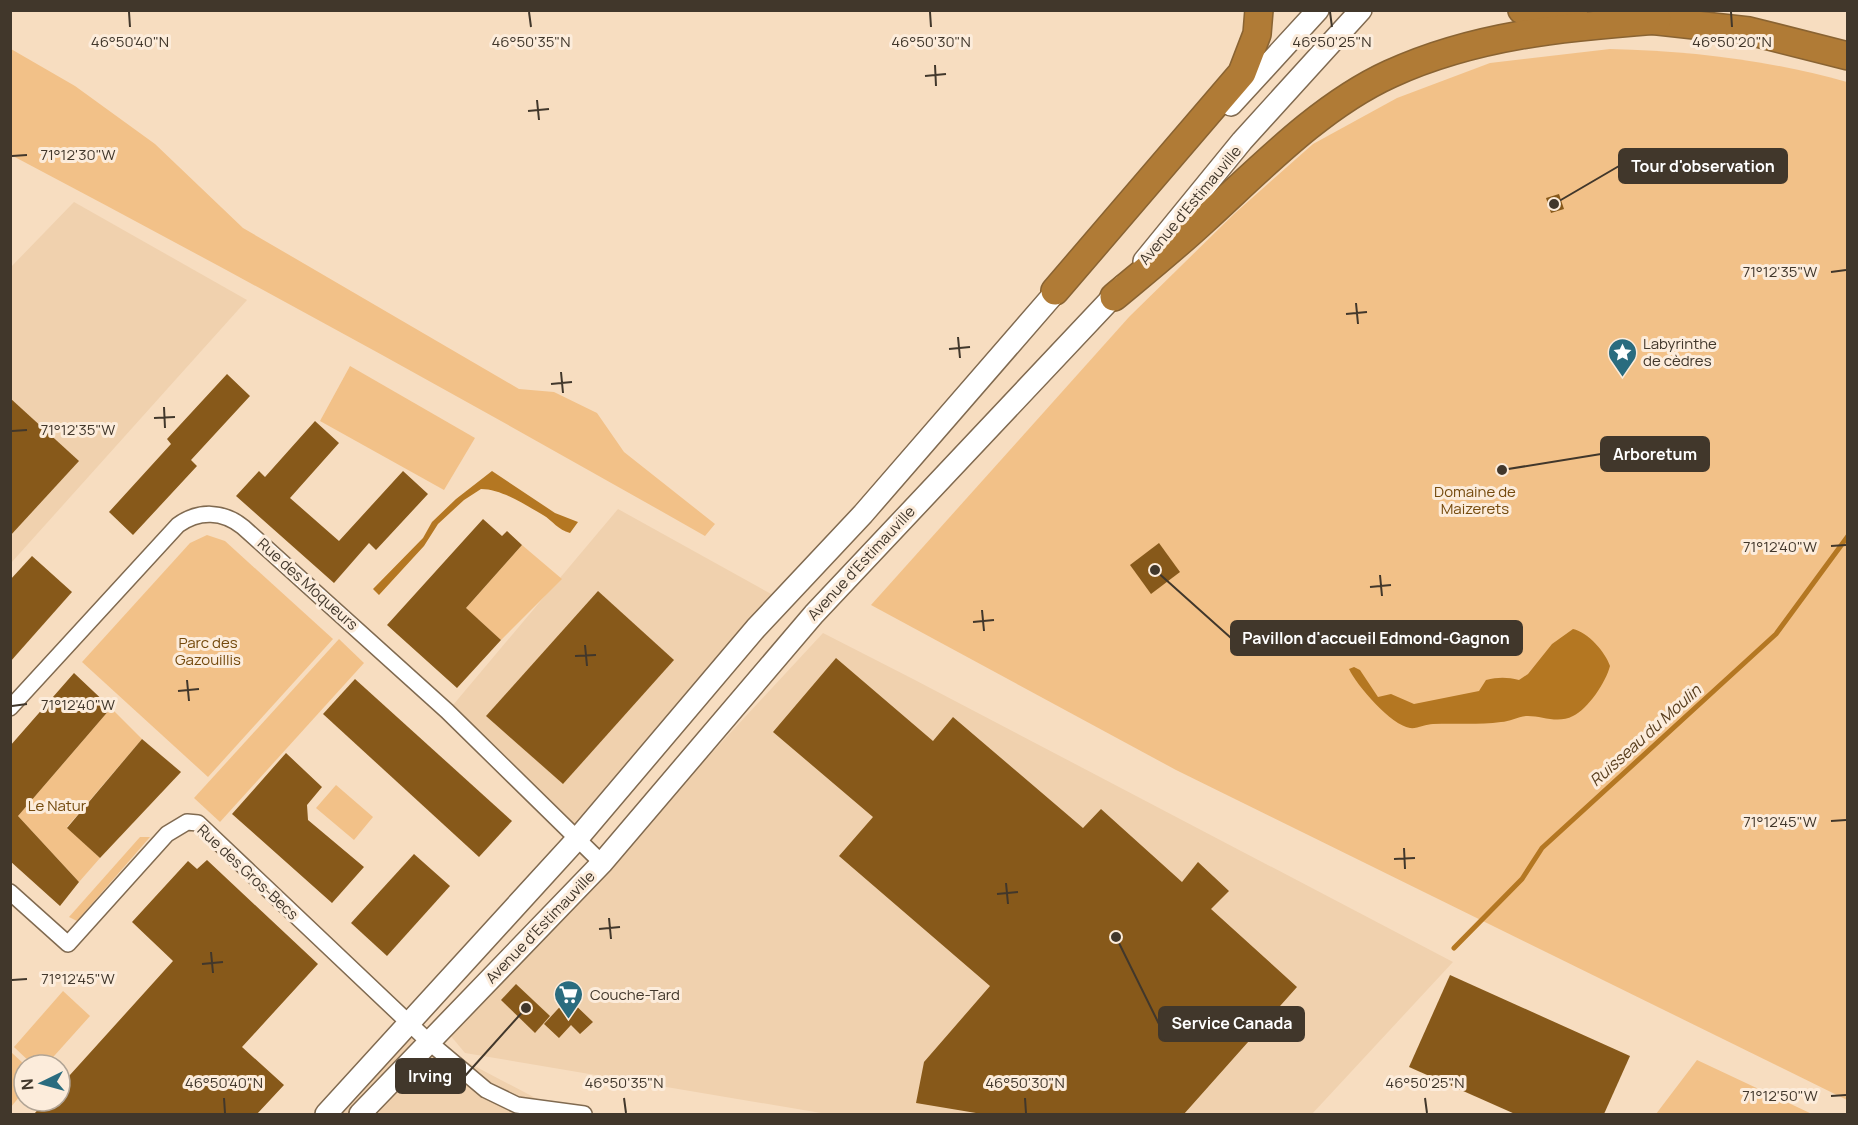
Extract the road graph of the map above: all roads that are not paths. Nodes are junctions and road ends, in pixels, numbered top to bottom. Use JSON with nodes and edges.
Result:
{"nodes":[{"id":1,"x":1259,"y":10,"type":"edge"},
{"id":2,"x":1318,"y":10,"type":"edge"},
{"id":3,"x":1360,"y":10,"type":"edge"},
{"id":4,"x":1522,"y":10,"type":"edge"},
{"id":5,"x":1657,"y":20,"type":"junction"},
{"id":6,"x":1848,"y":56,"type":"edge"},
{"id":7,"x":1055,"y":291,"type":"junction"},
{"id":8,"x":1114,"y":297,"type":"junction"},
{"id":9,"x":10,"y":708,"type":"edge"},
{"id":10,"x":578,"y":838,"type":"junction"},
{"id":11,"x":602,"y":863,"type":"junction"},
{"id":12,"x":10,"y":892,"type":"edge"},
{"id":13,"x":410,"y":1024,"type":"junction"},
{"id":14,"x":429,"y":1042,"type":"junction"},
{"id":15,"x":326,"y":1114,"type":"edge"},
{"id":16,"x":360,"y":1114,"type":"edge"},
{"id":17,"x":584,"y":1114,"type":"edge"}],
"edges":[{"from":1,"to":7,"type":"highway"},
{"from":2,"to":7,"type":"main road","name":"Avenue d'Estimauville"},
{"from":3,"to":8,"type":"main road","name":"Avenue d'Estimauville"},
{"from":4,"to":5,"type":"highway"},
{"from":5,"to":6,"type":"highway"},
{"from":5,"to":8,"type":"highway"},
{"from":7,"to":10,"type":"main road","name":"Avenue d'Estimauville"},
{"from":8,"to":11,"type":"main road","name":"Avenue d'Estimauville"},
{"from":9,"to":10,"type":"street","name":"Rue des Moqueurs"},
{"from":10,"to":11,"type":"street","name":"Rue des Moqueurs"},
{"from":10,"to":13,"type":"main road","name":"Avenue d'Estimauville"},
{"from":11,"to":14,"type":"main road","name":"Avenue d'Estimauville"},
{"from":12,"to":13,"type":"street","name":"Rue des Gros-Becs"},
{"from":13,"to":14,"type":"street"},
{"from":13,"to":15,"type":"main road","name":"Avenue d'Estimauville"},
{"from":14,"to":16,"type":"main road","name":"Avenue d'Estimauville"},
{"from":14,"to":17,"type":"street"}]}
